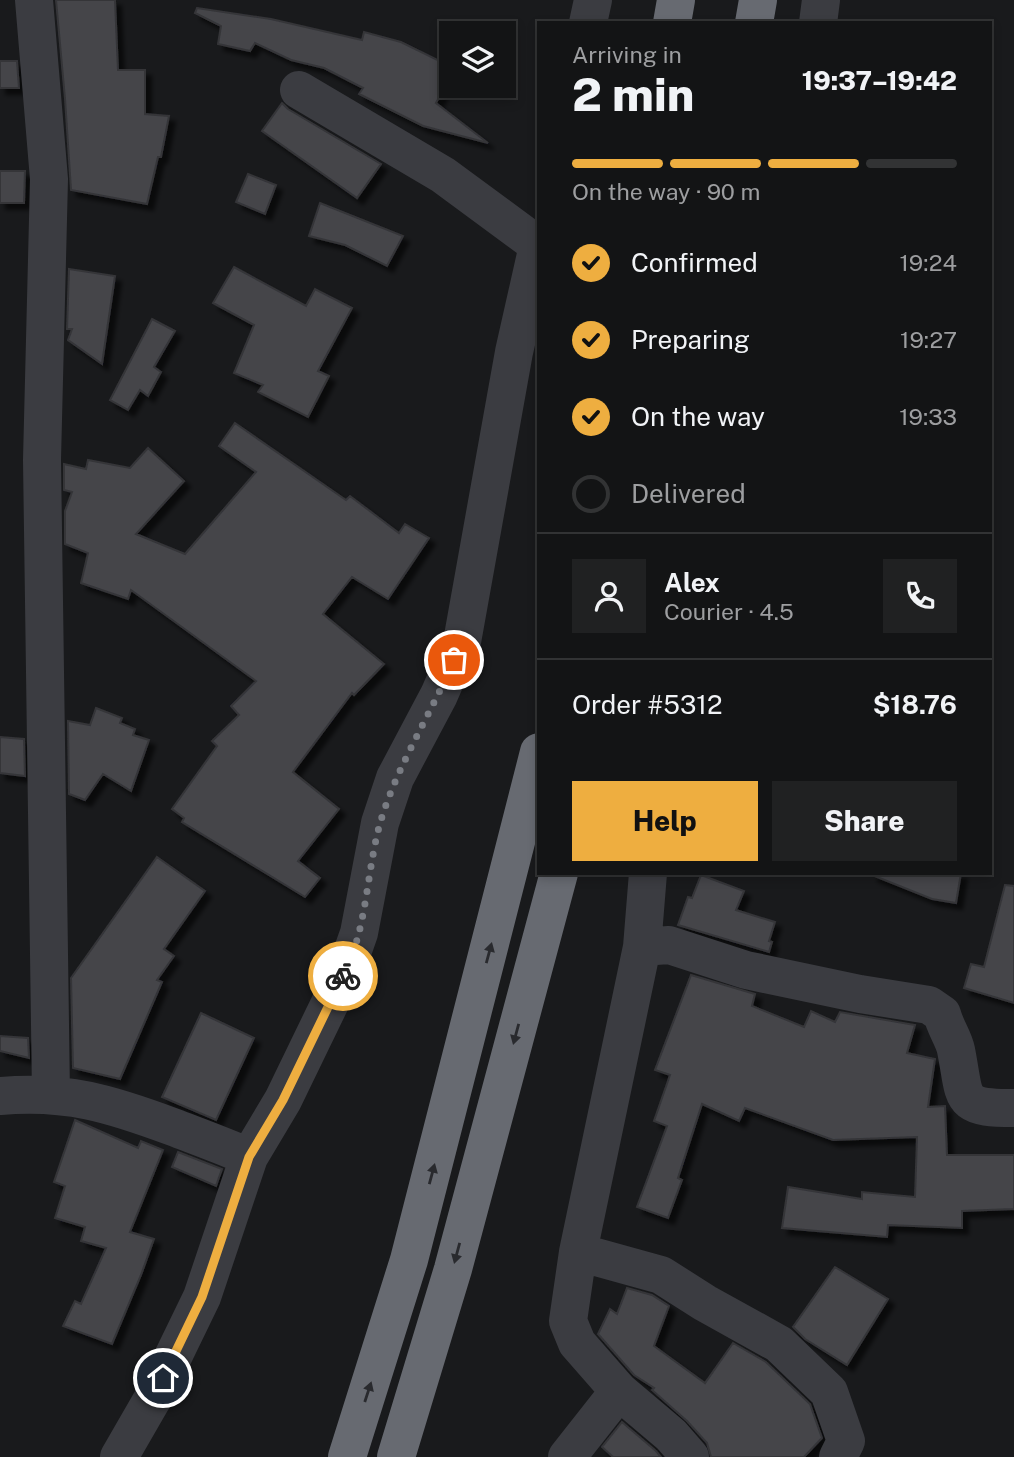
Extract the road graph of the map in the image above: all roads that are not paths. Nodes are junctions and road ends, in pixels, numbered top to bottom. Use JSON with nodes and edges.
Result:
{"nodes":[{"id":1,"x":34,"y":0,"type":"edge"},
{"id":2,"x":593,"y":0,"type":"edge"},
{"id":3,"x":676,"y":0,"type":"edge"},
{"id":4,"x":758,"y":0,"type":"edge"},
{"id":5,"x":821,"y":0,"type":"edge"},
{"id":6,"x":588,"y":21,"type":"edge"},
{"id":7,"x":672,"y":21,"type":"edge"},
{"id":8,"x":754,"y":21,"type":"edge"},
{"id":9,"x":818,"y":21,"type":"edge"},
{"id":10,"x":299,"y":90,"type":"dead end"},
{"id":11,"x":537,"y":242,"type":"edge"},
{"id":12,"x":537,"y":252,"type":"edge"},
{"id":13,"x":537,"y":760,"type":"edge"},
{"id":14,"x":558,"y":875,"type":"edge"},
{"id":15,"x":648,"y":875,"type":"edge"},
{"id":16,"x":642,"y":947,"type":"junction"},
{"id":17,"x":51,"y":1095,"type":"junction"},
{"id":18,"x":0,"y":1096,"type":"edge"},
{"id":19,"x":1014,"y":1108,"type":"edge"},
{"id":20,"x":249,"y":1157,"type":"junction"},
{"id":21,"x":578,"y":1252,"type":"junction"},
{"id":22,"x":619,"y":1391,"type":"junction"},
{"id":23,"x":119,"y":1457,"type":"edge"},
{"id":24,"x":347,"y":1457,"type":"edge"},
{"id":25,"x":396,"y":1457,"type":"edge"},
{"id":26,"x":567,"y":1457,"type":"edge"},
{"id":27,"x":690,"y":1457,"type":"edge"},
{"id":28,"x":838,"y":1457,"type":"edge"}],
"edges":[{"from":1,"to":17,"type":"street"},
{"from":2,"to":6,"type":"street"},
{"from":3,"to":7,"type":"highway"},
{"from":4,"to":8,"type":"highway"},
{"from":5,"to":9,"type":"street"},
{"from":10,"to":11,"type":"street"},
{"from":12,"to":20,"type":"street"},
{"from":24,"to":13,"type":"highway","one_way":true},
{"from":14,"to":25,"type":"highway","one_way":true},
{"from":15,"to":16,"type":"street"},
{"from":16,"to":19,"type":"street"},
{"from":16,"to":21,"type":"street"},
{"from":17,"to":18,"type":"street"},
{"from":17,"to":20,"type":"street"},
{"from":20,"to":23,"type":"street"},
{"from":21,"to":22,"type":"street"},
{"from":21,"to":28,"type":"street"},
{"from":22,"to":26,"type":"street"},
{"from":22,"to":27,"type":"street"}]}
